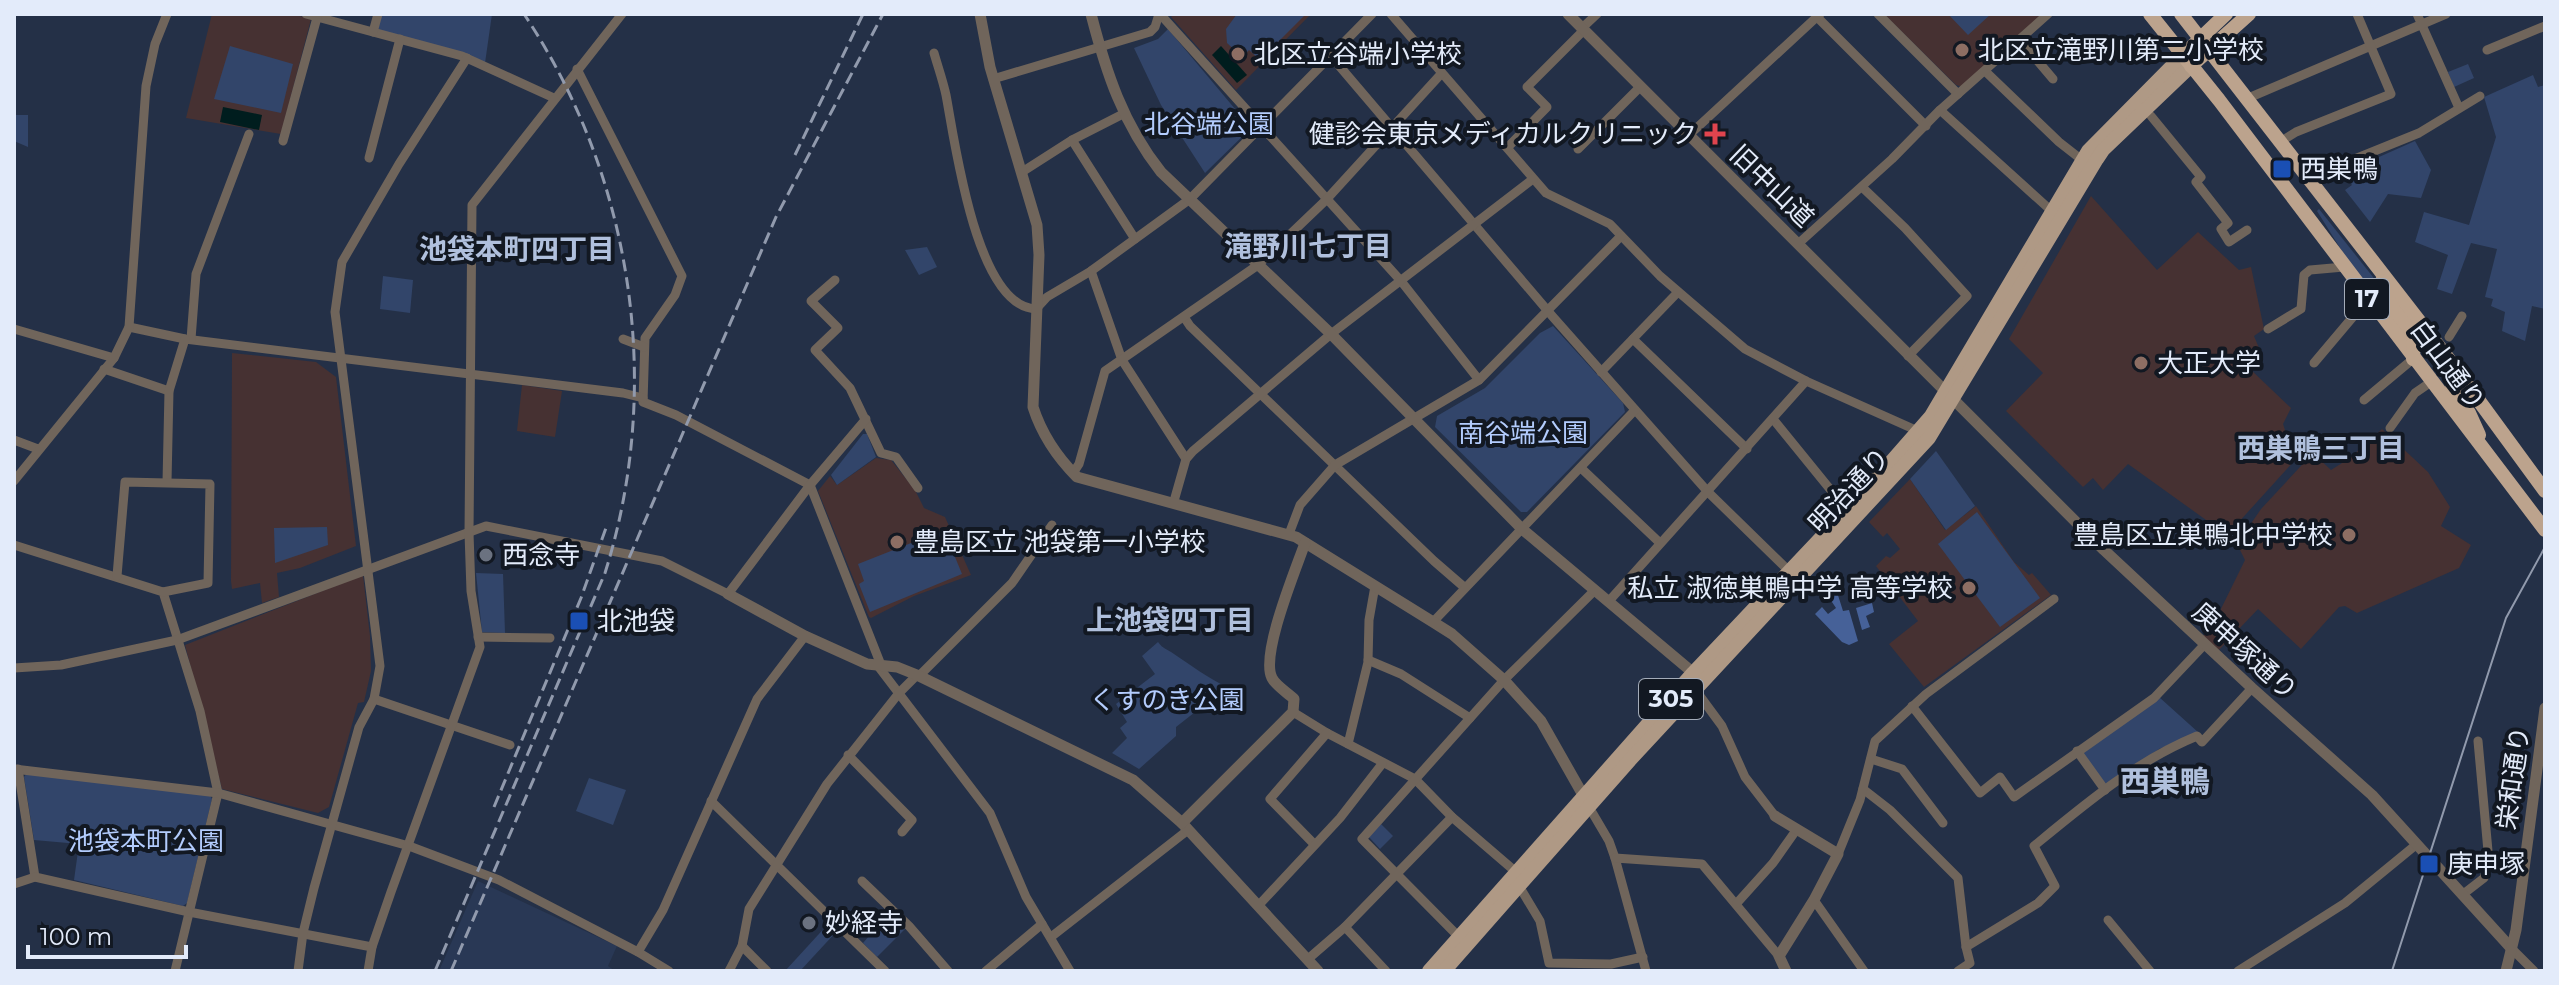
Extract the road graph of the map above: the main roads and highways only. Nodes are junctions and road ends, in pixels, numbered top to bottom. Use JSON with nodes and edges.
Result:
{"nodes":[{"id":1,"x":2150,"y":14,"type":"edge"},
{"id":2,"x":2181,"y":14,"type":"edge"},
{"id":3,"x":2226,"y":14,"type":"edge"},
{"id":4,"x":2249,"y":14,"type":"edge"},
{"id":5,"x":2205,"y":43,"type":"junction"},
{"id":6,"x":2187,"y":60,"type":"junction"},
{"id":7,"x":2055,"y":215,"type":"junction"},
{"id":8,"x":2378,"y":269,"type":"junction"},
{"id":9,"x":2413,"y":359,"type":"junction"},
{"id":10,"x":2457,"y":374,"type":"junction"},
{"id":11,"x":1949,"y":396,"type":"junction"},
{"id":12,"x":2491,"y":461,"type":"junction"},
{"id":13,"x":2545,"y":491,"type":"edge"},
{"id":14,"x":2545,"y":530,"type":"edge"},
{"id":15,"x":1695,"y":681,"type":"junction"},
{"id":16,"x":1517,"y":879,"type":"junction"},
{"id":17,"x":1429,"y":971,"type":"edge"},
{"id":18,"x":1444,"y":971,"type":"edge"}],
"edges":[{"from":1,"to":6,"type":"highway","name":"白山通り","number":"17"},
{"from":2,"to":5,"type":"highway","number":"17"},
{"from":3,"to":5,"type":"highway","name":"明治通り"},
{"from":4,"to":5,"type":"highway","name":"明治通り"},
{"from":5,"to":6,"type":"highway","name":"明治通り"},
{"from":5,"to":8,"type":"highway","name":"白山通り","number":"17"},
{"from":6,"to":7,"type":"main road","name":"明治通り","number":"305"},
{"from":6,"to":7,"type":"main road","name":"明治通り","number":"305"},
{"from":6,"to":9,"type":"highway","name":"白山通り","number":"17"},
{"from":7,"to":11,"type":"main road","name":"明治通り","number":"305"},
{"from":8,"to":9,"type":"highway"},
{"from":8,"to":10,"type":"highway","name":"白山通り","number":"17"},
{"from":9,"to":12,"type":"highway","name":"白山通り","number":"17"},
{"from":10,"to":12,"type":"highway"},
{"from":10,"to":13,"type":"highway","name":"白山通り","number":"17"},
{"from":11,"to":15,"type":"main road","name":"明治通り","number":"305"},
{"from":11,"to":15,"type":"main road","name":"明治通り","number":"305"},
{"from":12,"to":14,"type":"highway","name":"白山通り","number":"17"},
{"from":15,"to":16,"type":"main road","name":"明治通り","number":"305"},
{"from":16,"to":17,"type":"main road","name":"明治通り","number":"305"},
{"from":16,"to":18,"type":"main road","name":"明治通り","number":"305"}]}
